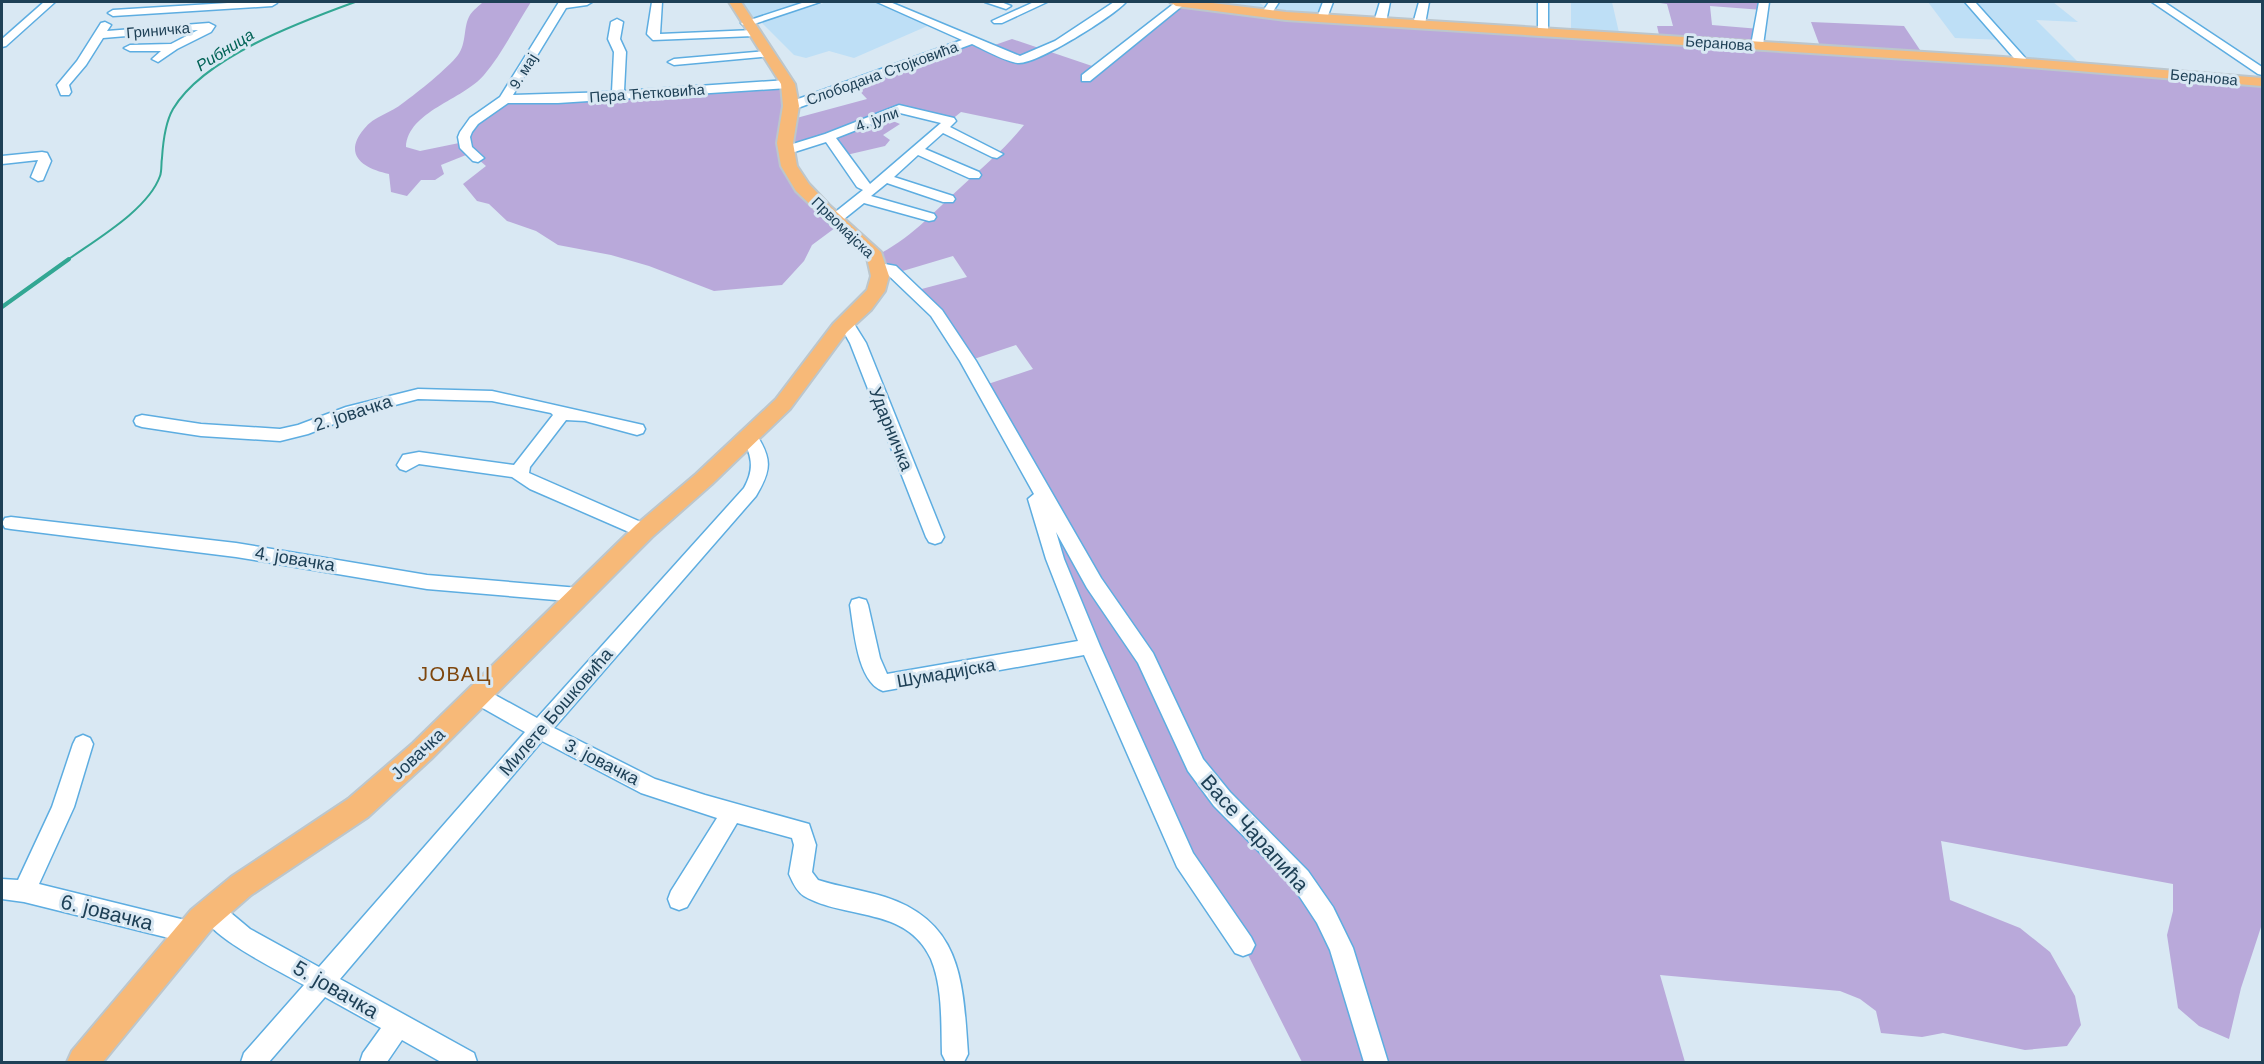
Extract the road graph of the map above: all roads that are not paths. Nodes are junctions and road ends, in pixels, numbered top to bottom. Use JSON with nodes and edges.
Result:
{"nodes":[{"id":1,"x":50,"y":2,"type":"edge"},
{"id":2,"x":122,"y":2,"type":"edge"},
{"id":3,"x":587,"y":2,"type":"edge"},
{"id":4,"x":657,"y":2,"type":"edge"},
{"id":5,"x":735,"y":2,"type":"edge"},
{"id":6,"x":815,"y":2,"type":"edge"},
{"id":7,"x":882,"y":2,"type":"edge"},
{"id":8,"x":990,"y":2,"type":"edge"},
{"id":9,"x":1042,"y":2,"type":"edge"},
{"id":10,"x":1121,"y":2,"type":"edge"},
{"id":11,"x":1179,"y":2,"type":"edge"},
{"id":12,"x":1274,"y":2,"type":"edge"},
{"id":13,"x":1328,"y":2,"type":"edge"},
{"id":14,"x":1385,"y":2,"type":"edge"},
{"id":15,"x":1424,"y":2,"type":"edge"},
{"id":16,"x":1544,"y":2,"type":"edge"},
{"id":17,"x":1764,"y":2,"type":"edge"},
{"id":18,"x":1970,"y":2,"type":"edge"},
{"id":19,"x":2157,"y":2,"type":"edge"},
{"id":20,"x":272,"y":3,"type":"dead end"},
{"id":21,"x":563,"y":3,"type":"edge"},
{"id":22,"x":1005,"y":6,"type":"dead end"},
{"id":23,"x":113,"y":13,"type":"junction"},
{"id":24,"x":1266,"y":14,"type":"junction"},
{"id":25,"x":1322,"y":18,"type":"junction"},
{"id":26,"x":998,"y":21,"type":"dead end"},
{"id":27,"x":1380,"y":21,"type":"junction"},
{"id":28,"x":617,"y":22,"type":"dead end"},
{"id":29,"x":1419,"y":24,"type":"junction"},
{"id":30,"x":750,"y":28,"type":"junction"},
{"id":31,"x":1544,"y":32,"type":"junction"},
{"id":32,"x":99,"y":35,"type":"junction"},
{"id":33,"x":973,"y":40,"type":"junction"},
{"id":34,"x":2,"y":44,"type":"edge"},
{"id":35,"x":1757,"y":45,"type":"junction"},
{"id":36,"x":173,"y":47,"type":"junction"},
{"id":37,"x":130,"y":48,"type":"dead end"},
{"id":38,"x":768,"y":54,"type":"junction"},
{"id":39,"x":158,"y":59,"type":"dead end"},
{"id":40,"x":674,"y":62,"type":"dead end"},
{"id":41,"x":2024,"y":63,"type":"junction"},
{"id":42,"x":2262,"y":72,"type":"edge"},
{"id":43,"x":1086,"y":78,"type":"dead end"},
{"id":44,"x":2262,"y":82,"type":"edge"},
{"id":45,"x":789,"y":84,"type":"junction"},
{"id":46,"x":65,"y":92,"type":"dead end"},
{"id":47,"x":618,"y":95,"type":"junction"},
{"id":48,"x":505,"y":99,"type":"junction"},
{"id":49,"x":791,"y":106,"type":"junction"},
{"id":50,"x":942,"y":128,"type":"junction"},
{"id":51,"x":829,"y":137,"type":"junction"},
{"id":52,"x":917,"y":150,"type":"junction"},
{"id":53,"x":785,"y":151,"type":"junction"},
{"id":54,"x":997,"y":154,"type":"dead end"},
{"id":55,"x":478,"y":158,"type":"dead end"},
{"id":56,"x":2,"y":160,"type":"edge"},
{"id":57,"x":974,"y":176,"type":"dead end"},
{"id":58,"x":38,"y":177,"type":"dead end"},
{"id":59,"x":884,"y":178,"type":"junction"},
{"id":60,"x":866,"y":194,"type":"junction"},
{"id":61,"x":948,"y":199,"type":"dead end"},
{"id":62,"x":929,"y":217,"type":"dead end"},
{"id":63,"x":834,"y":220,"type":"junction"},
{"id":64,"x":879,"y":267,"type":"junction"},
{"id":65,"x":846,"y":322,"type":"junction"},
{"id":66,"x":561,"y":414,"type":"junction"},
{"id":67,"x":142,"y":421,"type":"dead end"},
{"id":68,"x":637,"y":429,"type":"dead end"},
{"id":69,"x":749,"y":436,"type":"junction"},
{"id":70,"x":406,"y":465,"type":"dead end"},
{"id":71,"x":1028,"y":468,"type":"junction"},
{"id":72,"x":520,"y":472,"type":"junction"},
{"id":73,"x":11,"y":523,"type":"dead end"},
{"id":74,"x":644,"y":531,"type":"junction"},
{"id":75,"x":935,"y":537,"type":"dead end"},
{"id":76,"x":579,"y":595,"type":"junction"},
{"id":77,"x":859,"y":605,"type":"dead end"},
{"id":78,"x":1090,"y":645,"type":"junction"},
{"id":79,"x":479,"y":696,"type":"junction"},
{"id":80,"x":539,"y":730,"type":"junction"},
{"id":81,"x":83,"y":744,"type":"dead end"},
{"id":82,"x":732,"y":812,"type":"junction"},
{"id":83,"x":13,"y":890,"type":"edge"},
{"id":84,"x":678,"y":899,"type":"dead end"},
{"id":85,"x":210,"y":911,"type":"junction"},
{"id":86,"x":189,"y":932,"type":"junction"},
{"id":87,"x":1243,"y":945,"type":"dead end"},
{"id":88,"x":321,"y":980,"type":"junction"},
{"id":89,"x":398,"y":1025,"type":"junction"},
{"id":90,"x":955,"y":1054,"type":"dead end"},
{"id":91,"x":83,"y":1062,"type":"edge"},
{"id":92,"x":253,"y":1062,"type":"edge"},
{"id":93,"x":372,"y":1062,"type":"edge"},
{"id":94,"x":465,"y":1062,"type":"edge"},
{"id":95,"x":1376,"y":1062,"type":"edge"}],
"edges":[{"from":1,"to":34,"type":"street"},
{"from":2,"to":23,"type":"street"},
{"from":3,"to":21,"type":"street"},
{"from":4,"to":30,"type":"street"},
{"from":5,"to":30,"type":"main road","name":"Првомајска"},
{"from":6,"to":30,"type":"street"},
{"from":7,"to":33,"type":"street"},
{"from":8,"to":22,"type":"street"},
{"from":9,"to":26,"type":"street"},
{"from":10,"to":33,"type":"street"},
{"from":11,"to":24,"type":"main road","name":"Беранова"},
{"from":11,"to":43,"type":"street"},
{"from":12,"to":24,"type":"street"},
{"from":13,"to":25,"type":"street"},
{"from":14,"to":27,"type":"street"},
{"from":15,"to":29,"type":"street"},
{"from":16,"to":31,"type":"street"},
{"from":17,"to":35,"type":"street"},
{"from":18,"to":41,"type":"street"},
{"from":19,"to":42,"type":"street"},
{"from":20,"to":23,"type":"street"},
{"from":21,"to":48,"type":"street","name":"9. мај"},
{"from":23,"to":32,"type":"street"},
{"from":24,"to":25,"type":"main road","name":"Беранова"},
{"from":25,"to":27,"type":"main road","name":"Беранова"},
{"from":27,"to":29,"type":"main road","name":"Беранова"},
{"from":28,"to":47,"type":"street"},
{"from":29,"to":31,"type":"main road","name":"Беранова"},
{"from":30,"to":38,"type":"main road","name":"Првомајска"},
{"from":31,"to":35,"type":"main road","name":"Беранова"},
{"from":32,"to":36,"type":"street","name":"Гриничка"},
{"from":32,"to":46,"type":"street"},
{"from":33,"to":49,"type":"street","name":"Слободана Стојковића"},
{"from":35,"to":41,"type":"main road","name":"Беранова"},
{"from":36,"to":37,"type":"street","name":"Гриничка"},
{"from":36,"to":39,"type":"street","name":"Гриничка"},
{"from":38,"to":40,"type":"street"},
{"from":38,"to":45,"type":"main road","name":"Првомајска"},
{"from":41,"to":44,"type":"main road","name":"Беранова"},
{"from":45,"to":47,"type":"street","name":"Пера Ћетковића"},
{"from":45,"to":49,"type":"main road","name":"Првомајска"},
{"from":47,"to":48,"type":"street","name":"Пера Ћетковића"},
{"from":48,"to":55,"type":"street","name":"9. мај"},
{"from":49,"to":53,"type":"main road","name":"Првомајска"},
{"from":50,"to":51,"type":"street","name":"4. јули"},
{"from":50,"to":52,"type":"street"},
{"from":50,"to":54,"type":"street","name":"4. јули"},
{"from":51,"to":53,"type":"street","name":"4. јули"},
{"from":51,"to":60,"type":"street","name":"4. јули"},
{"from":52,"to":57,"type":"street"},
{"from":52,"to":59,"type":"street"},
{"from":53,"to":63,"type":"main road","name":"Првомајска"},
{"from":56,"to":58,"type":"street"},
{"from":59,"to":60,"type":"street"},
{"from":59,"to":61,"type":"street"},
{"from":60,"to":62,"type":"street","name":"Првомајска"},
{"from":60,"to":63,"type":"street"},
{"from":63,"to":64,"type":"main road","name":"Првомајска"},
{"from":64,"to":65,"type":"main road","name":"Првомајска"},
{"from":64,"to":71,"type":"street"},
{"from":65,"to":69,"type":"main road","name":"Првомајска"},
{"from":65,"to":75,"type":"street","name":"Ударничка"},
{"from":66,"to":67,"type":"street","name":"2. јовачка"},
{"from":66,"to":68,"type":"street","name":"2. јовачка"},
{"from":66,"to":72,"type":"street"},
{"from":69,"to":74,"type":"main road","name":"Јовачка"},
{"from":69,"to":80,"type":"street","name":"Милете Бошковића"},
{"from":70,"to":72,"type":"street"},
{"from":71,"to":78,"type":"street"},
{"from":71,"to":95,"type":"street","name":"Васе Чарапића"},
{"from":72,"to":74,"type":"street"},
{"from":73,"to":76,"type":"street","name":"4. јовачка"},
{"from":74,"to":76,"type":"main road","name":"Јовачка"},
{"from":76,"to":79,"type":"main road","name":"Јовачка"},
{"from":77,"to":78,"type":"street","name":"Шумадијска"},
{"from":78,"to":87,"type":"street"},
{"from":79,"to":80,"type":"street","name":"3. јовачка"},
{"from":79,"to":85,"type":"main road","name":"Јовачка"},
{"from":80,"to":82,"type":"street","name":"3. јовачка"},
{"from":80,"to":88,"type":"street","name":"Милете Бошковића"},
{"from":81,"to":83,"type":"street","name":"6. јовачка"},
{"from":82,"to":84,"type":"street"},
{"from":82,"to":90,"type":"street","name":"3. јовачка"},
{"from":83,"to":86,"type":"street","name":"6. јовачка"},
{"from":85,"to":86,"type":"main road","name":"Јовачка"},
{"from":85,"to":88,"type":"street","name":"5. јовачка"},
{"from":86,"to":91,"type":"main road","name":"Јовачка"},
{"from":88,"to":89,"type":"street","name":"5. јовачка"},
{"from":88,"to":92,"type":"street","name":"Милете Бошковића"},
{"from":89,"to":93,"type":"street"},
{"from":89,"to":94,"type":"street","name":"5. јовачка"}]}
